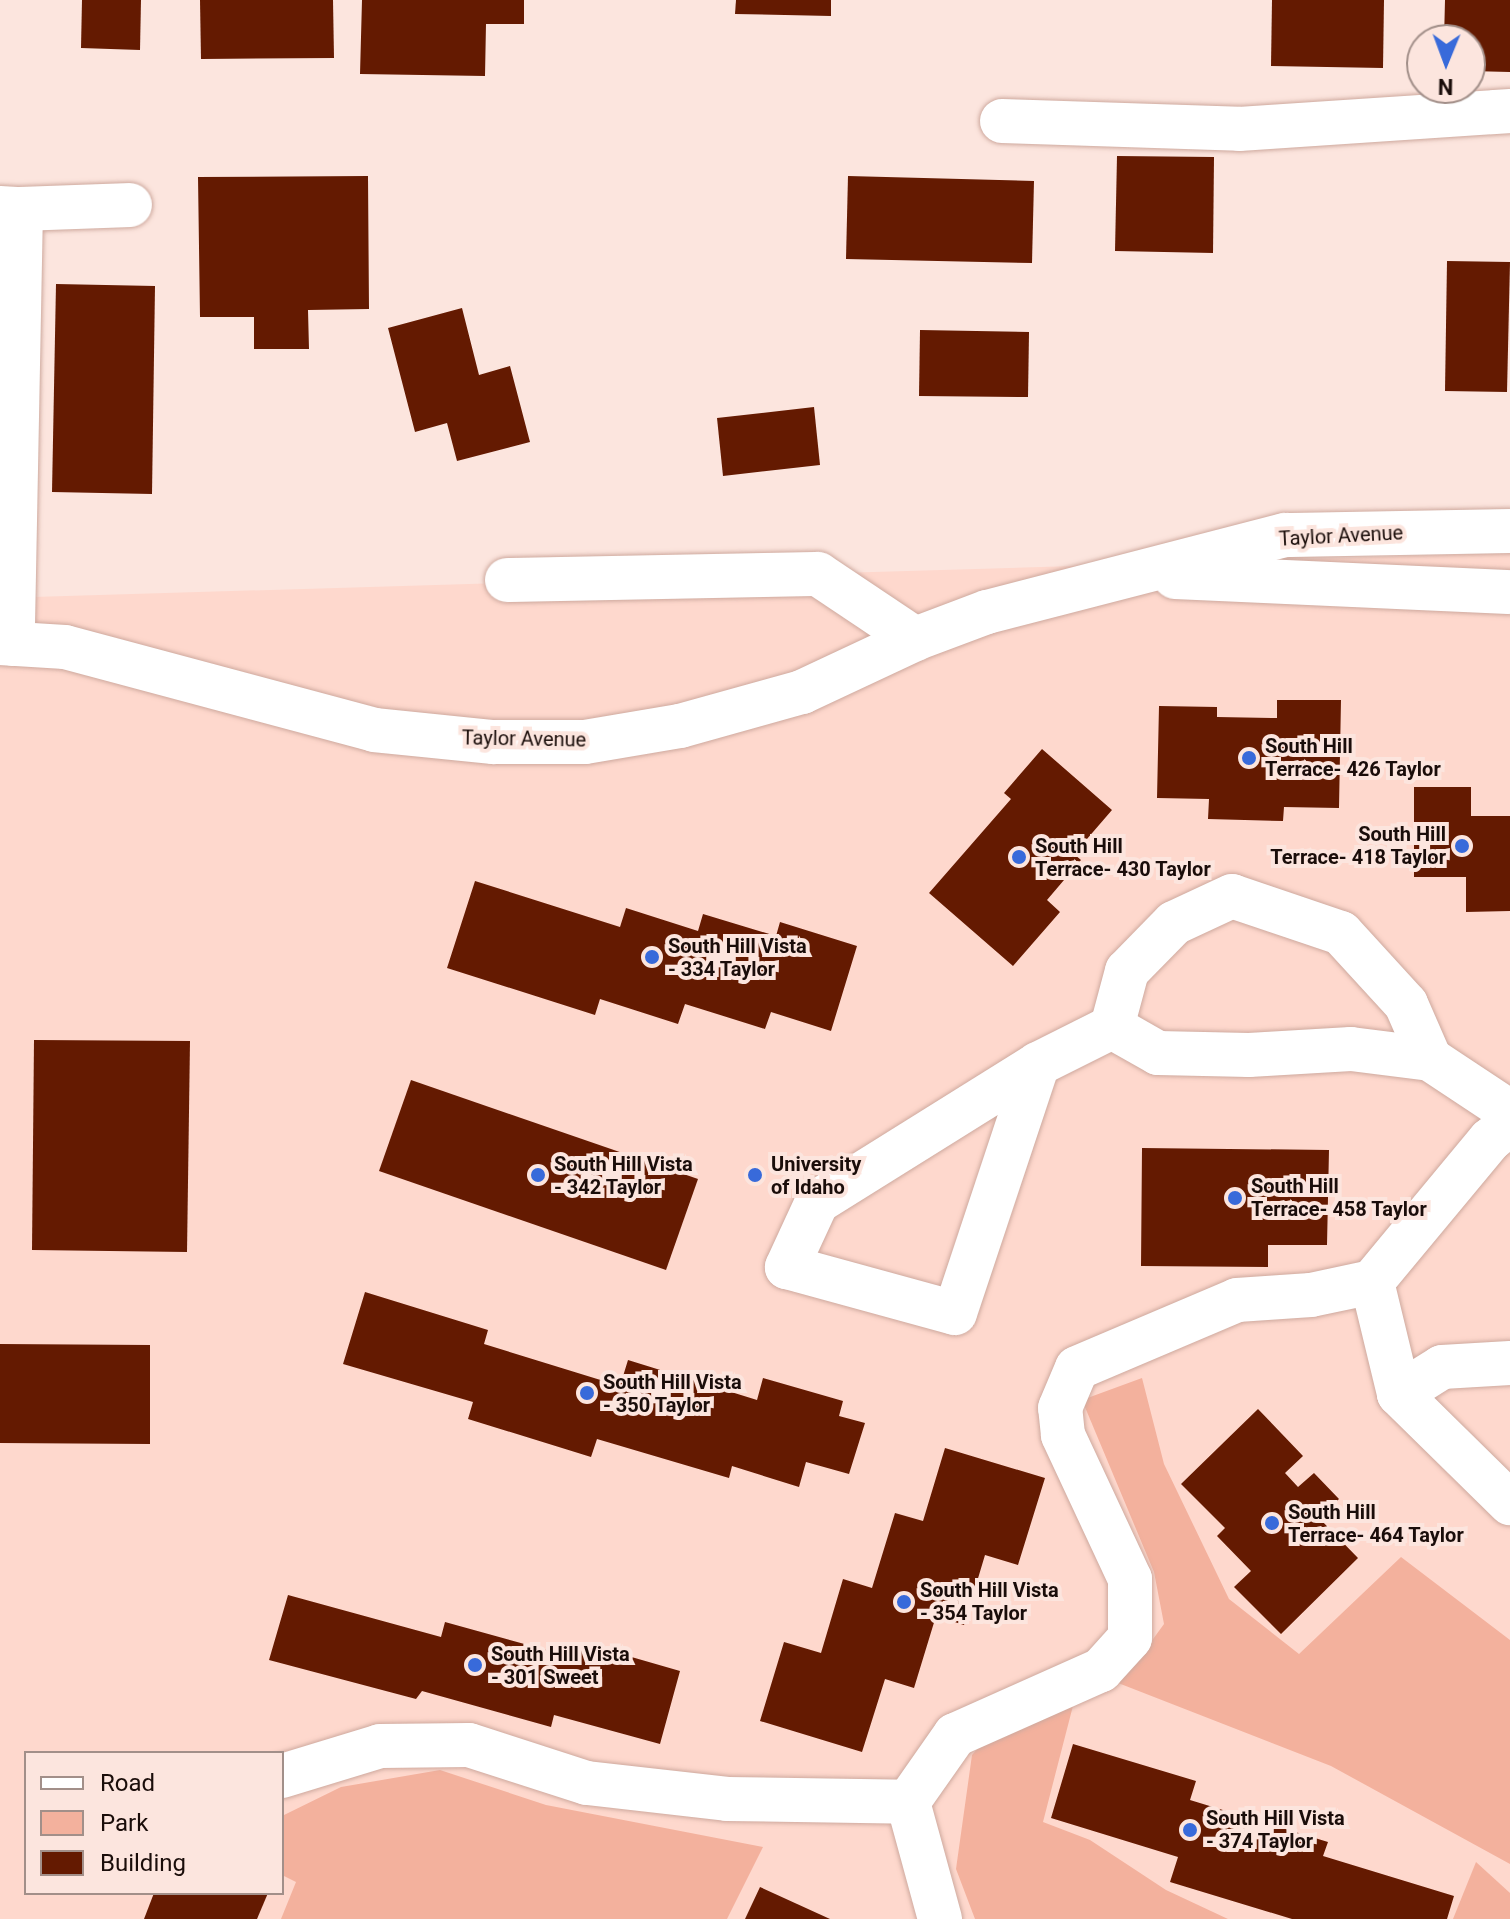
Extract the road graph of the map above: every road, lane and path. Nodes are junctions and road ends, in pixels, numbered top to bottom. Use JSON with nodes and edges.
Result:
{"nodes":[{"id":1,"x":1510,"y":111,"type":"edge"},
{"id":2,"x":1002,"y":121,"type":"dead end"},
{"id":3,"x":130,"y":205,"type":"dead end"},
{"id":4,"x":10,"y":208,"type":"edge"},
{"id":5,"x":1510,"y":531,"type":"edge"},
{"id":6,"x":1129,"y":575,"type":"junction"},
{"id":7,"x":507,"y":580,"type":"dead end"},
{"id":8,"x":1510,"y":592,"type":"edge"},
{"id":9,"x":915,"y":639,"type":"junction"},
{"id":10,"x":7,"y":644,"type":"edge"},
{"id":11,"x":1112,"y":1027,"type":"junction"},
{"id":12,"x":1430,"y":1059,"type":"junction"},
{"id":13,"x":1038,"y":1064,"type":"junction"},
{"id":14,"x":1510,"y":1112,"type":"edge"},
{"id":15,"x":1510,"y":1124,"type":"edge"},
{"id":16,"x":1372,"y":1282,"type":"junction"},
{"id":17,"x":1510,"y":1363,"type":"edge"},
{"id":18,"x":1399,"y":1394,"type":"junction"},
{"id":19,"x":1510,"y":1503,"type":"edge"},
{"id":20,"x":284,"y":1775,"type":"edge"},
{"id":21,"x":908,"y":1802,"type":"junction"},
{"id":22,"x":940,"y":1919,"type":"edge"}],
"edges":[{"from":1,"to":2,"type":"street"},
{"from":3,"to":4,"type":"street"},
{"from":4,"to":10,"type":"street"},
{"from":5,"to":6,"type":"street","name":"Taylor Avenue"},
{"from":6,"to":8,"type":"street","name":"Taylor Avenue"},
{"from":6,"to":9,"type":"street","name":"Taylor Avenue"},
{"from":7,"to":9,"type":"street"},
{"from":9,"to":10,"type":"street","name":"Taylor Avenue"},
{"from":11,"to":12,"type":"street"},
{"from":11,"to":12,"type":"street"},
{"from":11,"to":13,"type":"street"},
{"from":12,"to":14,"type":"street"},
{"from":13,"to":13,"type":"street"},
{"from":15,"to":16,"type":"street"},
{"from":16,"to":18,"type":"street"},
{"from":16,"to":21,"type":"street"},
{"from":17,"to":18,"type":"street"},
{"from":18,"to":19,"type":"street"},
{"from":20,"to":21,"type":"street"},
{"from":21,"to":22,"type":"street"}]}
